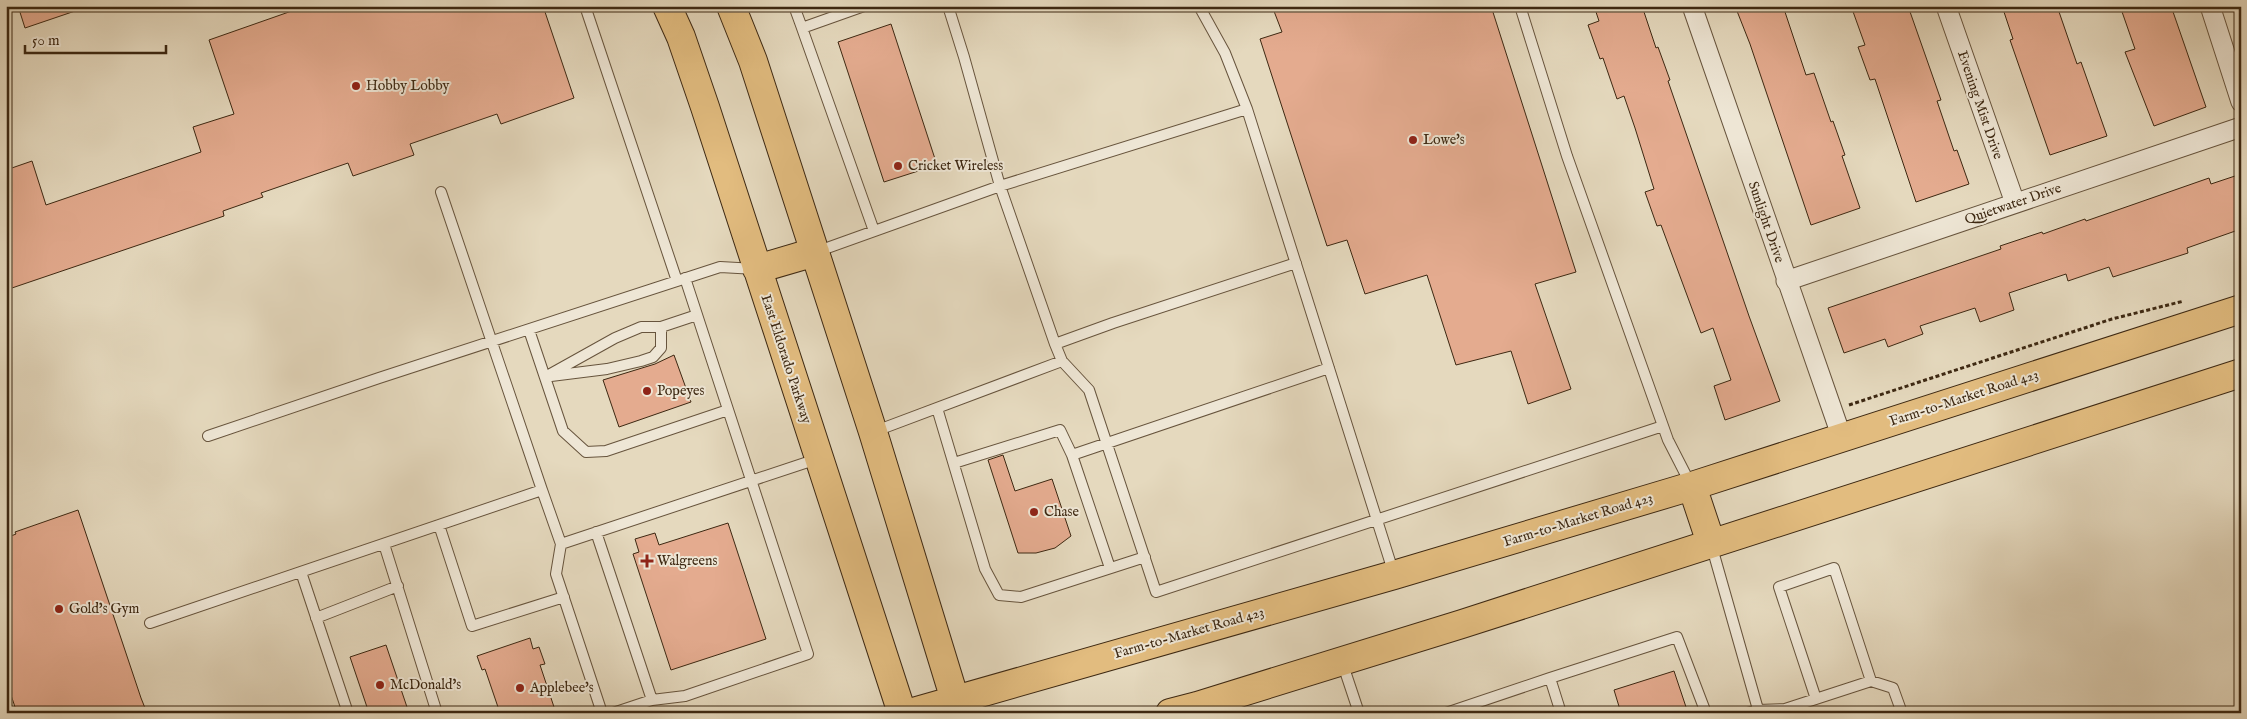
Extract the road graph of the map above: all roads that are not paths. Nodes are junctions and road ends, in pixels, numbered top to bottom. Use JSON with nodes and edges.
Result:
{"nodes":[{"id":1,"x":585,"y":6,"type":"edge"},
{"id":2,"x":667,"y":6,"type":"edge"},
{"id":3,"x":731,"y":6,"type":"edge"},
{"id":4,"x":794,"y":6,"type":"edge"},
{"id":5,"x":864,"y":6,"type":"edge"},
{"id":6,"x":948,"y":6,"type":"edge"},
{"id":7,"x":1199,"y":6,"type":"edge"},
{"id":8,"x":1520,"y":6,"type":"edge"},
{"id":9,"x":1692,"y":6,"type":"edge"},
{"id":10,"x":1946,"y":6,"type":"edge"},
{"id":11,"x":2210,"y":6,"type":"edge"},
{"id":12,"x":802,"y":28,"type":"junction"},
{"id":13,"x":2241,"y":102,"type":"edge"},
{"id":14,"x":1247,"y":109,"type":"junction"},
{"id":15,"x":2241,"y":127,"type":"edge"},
{"id":16,"x":1000,"y":186,"type":"junction"},
{"id":17,"x":442,"y":192,"type":"dead end"},
{"id":18,"x":2015,"y":203,"type":"junction"},
{"id":19,"x":874,"y":231,"type":"junction"},
{"id":20,"x":815,"y":252,"type":"junction"},
{"id":21,"x":1296,"y":263,"type":"junction"},
{"id":22,"x":757,"y":269,"type":"junction"},
{"id":23,"x":681,"y":280,"type":"junction"},
{"id":24,"x":1786,"y":281,"type":"junction"},
{"id":25,"x":2241,"y":309,"type":"edge"},
{"id":26,"x":697,"y":315,"type":"junction"},
{"id":27,"x":661,"y":327,"type":"junction"},
{"id":28,"x":530,"y":330,"type":"junction"},
{"id":29,"x":492,"y":340,"type":"junction"},
{"id":30,"x":1056,"y":344,"type":"junction"},
{"id":31,"x":1062,"y":361,"type":"junction"},
{"id":32,"x":1329,"y":368,"type":"junction"},
{"id":33,"x":2241,"y":373,"type":"edge"},
{"id":34,"x":545,"y":377,"type":"junction"},
{"id":35,"x":937,"y":408,"type":"junction"},
{"id":36,"x":728,"y":410,"type":"junction"},
{"id":37,"x":1663,"y":426,"type":"junction"},
{"id":38,"x":874,"y":432,"type":"junction"},
{"id":39,"x":208,"y":436,"type":"dead end"},
{"id":40,"x":1842,"y":438,"type":"junction"},
{"id":41,"x":1106,"y":442,"type":"junction"},
{"id":42,"x":1072,"y":455,"type":"junction"},
{"id":43,"x":819,"y":458,"type":"junction"},
{"id":44,"x":954,"y":463,"type":"junction"},
{"id":45,"x":751,"y":481,"type":"junction"},
{"id":46,"x":1692,"y":486,"type":"junction"},
{"id":47,"x":542,"y":490,"type":"junction"},
{"id":48,"x":1377,"y":521,"type":"junction"},
{"id":49,"x":439,"y":525,"type":"junction"},
{"id":50,"x":596,"y":532,"type":"junction"},
{"id":51,"x":1710,"y":543,"type":"junction"},
{"id":52,"x":384,"y":544,"type":"junction"},
{"id":53,"x":561,"y":544,"type":"junction"},
{"id":54,"x":1145,"y":557,"type":"junction"},
{"id":55,"x":1110,"y":568,"type":"junction"},
{"id":56,"x":302,"y":572,"type":"junction"},
{"id":57,"x":1394,"y":575,"type":"junction"},
{"id":58,"x":398,"y":586,"type":"junction"},
{"id":59,"x":564,"y":597,"type":"junction"},
{"id":60,"x":316,"y":618,"type":"junction"},
{"id":61,"x":150,"y":623,"type":"dead end"},
{"id":62,"x":1342,"y":662,"type":"junction"},
{"id":63,"x":1550,"y":678,"type":"junction"},
{"id":64,"x":1871,"y":681,"type":"junction"},
{"id":65,"x":1816,"y":699,"type":"junction"},
{"id":66,"x":652,"y":700,"type":"junction"},
{"id":67,"x":957,"y":706,"type":"edge"},
{"id":68,"x":1758,"y":711,"type":"edge"},
{"id":69,"x":348,"y":713,"type":"edge"},
{"id":70,"x":437,"y":713,"type":"edge"},
{"id":71,"x":602,"y":713,"type":"edge"},
{"id":72,"x":613,"y":713,"type":"edge"},
{"id":73,"x":902,"y":713,"type":"edge"},
{"id":74,"x":910,"y":713,"type":"edge"},
{"id":75,"x":1170,"y":713,"type":"edge"},
{"id":76,"x":1359,"y":713,"type":"edge"},
{"id":77,"x":1446,"y":713,"type":"edge"},
{"id":78,"x":1562,"y":713,"type":"edge"},
{"id":79,"x":1706,"y":713,"type":"edge"},
{"id":80,"x":1748,"y":713,"type":"edge"},
{"id":81,"x":1902,"y":713,"type":"edge"}],
"edges":[{"from":1,"to":23,"type":"lane"},
{"from":2,"to":22,"type":"main road","name":"East Eldorado Parkway"},
{"from":3,"to":20,"type":"main road"},
{"from":4,"to":12,"type":"lane"},
{"from":5,"to":12,"type":"lane"},
{"from":6,"to":16,"type":"lane"},
{"from":7,"to":14,"type":"lane"},
{"from":8,"to":37,"type":"lane"},
{"from":9,"to":24,"type":"street","name":"Sunlight Drive"},
{"from":10,"to":18,"type":"street","name":"Evening Mist Drive"},
{"from":11,"to":13,"type":"street"},
{"from":12,"to":19,"type":"lane"},
{"from":14,"to":16,"type":"lane"},
{"from":14,"to":21,"type":"lane"},
{"from":15,"to":18,"type":"street","name":"Quietwater Drive"},
{"from":16,"to":19,"type":"lane"},
{"from":16,"to":30,"type":"lane"},
{"from":17,"to":29,"type":"lane"},
{"from":18,"to":24,"type":"street","name":"Quietwater Drive"},
{"from":19,"to":20,"type":"lane"},
{"from":20,"to":22,"type":"main road"},
{"from":20,"to":38,"type":"main road"},
{"from":21,"to":30,"type":"lane"},
{"from":21,"to":32,"type":"lane"},
{"from":22,"to":23,"type":"lane"},
{"from":22,"to":43,"type":"main road","name":"East Eldorado Parkway"},
{"from":23,"to":26,"type":"lane"},
{"from":23,"to":28,"type":"lane"},
{"from":24,"to":40,"type":"street","name":"Sunlight Drive"},
{"from":25,"to":40,"type":"main road","name":"Farm-to-Market Road 423"},
{"from":26,"to":27,"type":"lane"},
{"from":26,"to":36,"type":"lane"},
{"from":27,"to":34,"type":"lane"},
{"from":27,"to":34,"type":"lane"},
{"from":28,"to":29,"type":"lane"},
{"from":28,"to":34,"type":"lane"},
{"from":29,"to":39,"type":"lane"},
{"from":29,"to":47,"type":"lane"},
{"from":30,"to":31,"type":"lane"},
{"from":31,"to":35,"type":"lane"},
{"from":31,"to":41,"type":"lane"},
{"from":32,"to":41,"type":"lane"},
{"from":32,"to":48,"type":"lane"},
{"from":33,"to":51,"type":"main road"},
{"from":34,"to":36,"type":"lane"},
{"from":35,"to":38,"type":"lane"},
{"from":35,"to":44,"type":"lane"},
{"from":36,"to":45,"type":"lane"},
{"from":37,"to":46,"type":"lane"},
{"from":37,"to":48,"type":"lane"},
{"from":38,"to":67,"type":"main road"},
{"from":40,"to":46,"type":"main road","name":"Farm-to-Market Road 423"},
{"from":41,"to":42,"type":"lane"},
{"from":41,"to":54,"type":"lane"},
{"from":42,"to":44,"type":"lane"},
{"from":42,"to":55,"type":"lane"},
{"from":43,"to":45,"type":"lane"},
{"from":43,"to":73,"type":"main road","name":"East Eldorado Parkway"},
{"from":44,"to":55,"type":"lane"},
{"from":45,"to":50,"type":"lane"},
{"from":45,"to":66,"type":"lane"},
{"from":46,"to":51,"type":"main road"},
{"from":46,"to":57,"type":"main road","name":"Farm-to-Market Road 423"},
{"from":47,"to":49,"type":"lane"},
{"from":47,"to":53,"type":"lane"},
{"from":48,"to":54,"type":"lane"},
{"from":48,"to":57,"type":"lane"},
{"from":49,"to":52,"type":"lane"},
{"from":49,"to":59,"type":"lane"},
{"from":50,"to":53,"type":"lane"},
{"from":50,"to":66,"type":"lane"},
{"from":51,"to":62,"type":"main road"},
{"from":51,"to":68,"type":"lane"},
{"from":52,"to":56,"type":"lane"},
{"from":52,"to":58,"type":"lane"},
{"from":53,"to":59,"type":"lane"},
{"from":54,"to":55,"type":"lane"},
{"from":56,"to":60,"type":"lane"},
{"from":56,"to":61,"type":"lane"},
{"from":57,"to":67,"type":"main road","name":"Farm-to-Market Road 423"},
{"from":58,"to":60,"type":"lane"},
{"from":58,"to":70,"type":"lane"},
{"from":59,"to":71,"type":"lane"},
{"from":60,"to":69,"type":"lane"},
{"from":62,"to":75,"type":"main road"},
{"from":62,"to":76,"type":"lane"},
{"from":63,"to":77,"type":"lane"},
{"from":63,"to":78,"type":"lane"},
{"from":63,"to":79,"type":"lane"},
{"from":64,"to":65,"type":"lane"},
{"from":64,"to":65,"type":"lane"},
{"from":64,"to":81,"type":"lane"},
{"from":65,"to":68,"type":"lane"},
{"from":66,"to":72,"type":"lane"},
{"from":67,"to":74,"type":"main road","name":"Farm-to-Market Road 423"},
{"from":68,"to":80,"type":"lane"}]}
